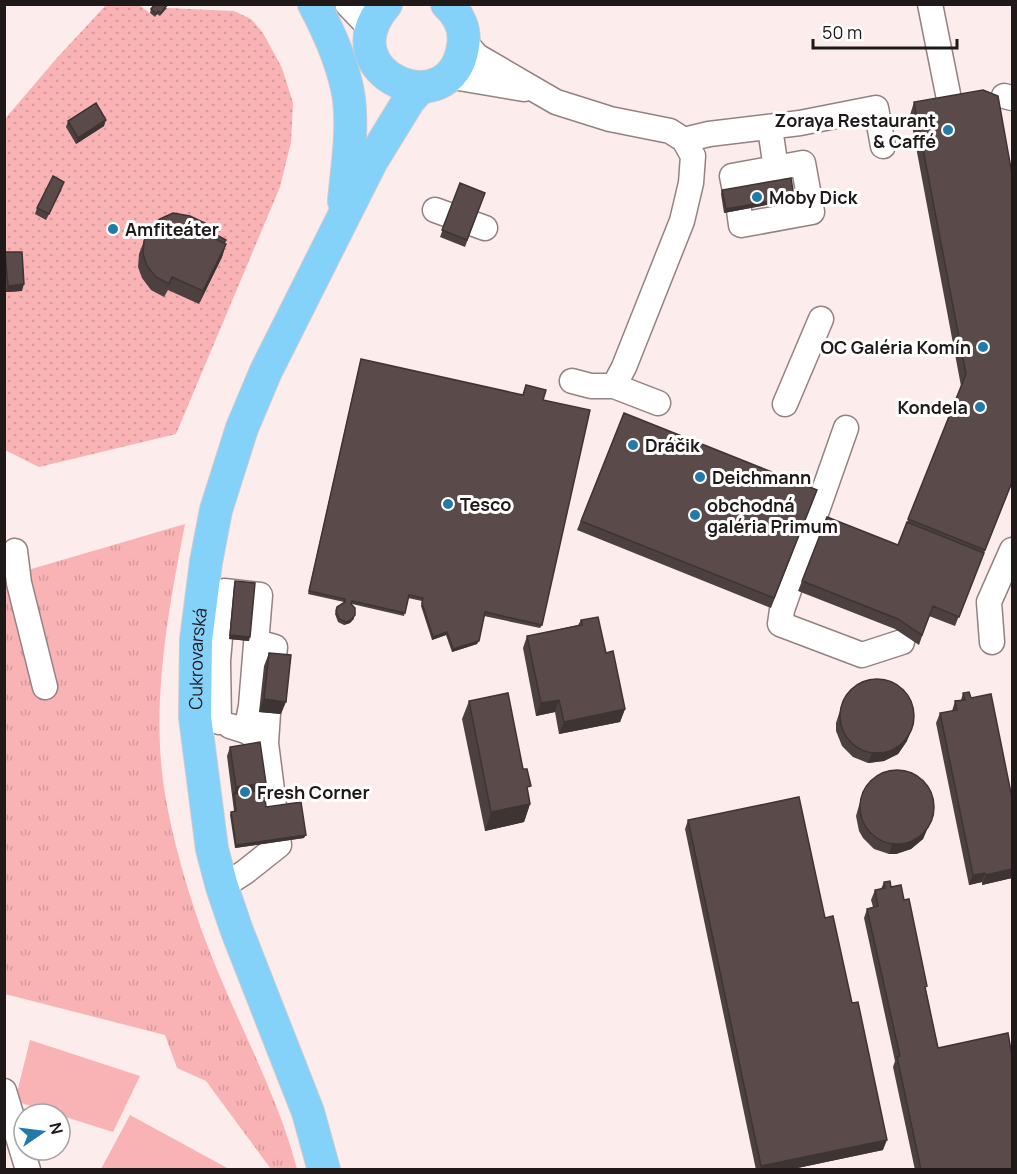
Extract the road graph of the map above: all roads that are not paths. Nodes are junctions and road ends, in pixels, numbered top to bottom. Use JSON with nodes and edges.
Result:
{"nodes":[{"id":1,"x":314,"y":4,"type":"edge"},
{"id":2,"x":347,"y":4,"type":"edge"},
{"id":3,"x":930,"y":4,"type":"edge"},
{"id":4,"x":378,"y":17,"type":"edge"},
{"id":5,"x":460,"y":19,"type":"edge"},
{"id":6,"x":382,"y":72,"type":"junction"},
{"id":7,"x":434,"y":82,"type":"junction"},
{"id":8,"x":535,"y":91,"type":"junction"},
{"id":9,"x":948,"y":94,"type":"edge"},
{"id":10,"x":770,"y":128,"type":"junction"},
{"id":11,"x":684,"y":140,"type":"junction"},
{"id":12,"x":883,"y":146,"type":"dead end"},
{"id":13,"x":371,"y":162,"type":"junction"},
{"id":14,"x":776,"y":168,"type":"junction"},
{"id":15,"x":435,"y":210,"type":"dead end"},
{"id":16,"x":342,"y":219,"type":"junction"},
{"id":17,"x":485,"y":228,"type":"dead end"},
{"id":18,"x":821,"y":320,"type":"dead end"},
{"id":19,"x":572,"y":381,"type":"dead end"},
{"id":20,"x":614,"y":386,"type":"junction"},
{"id":21,"x":658,"y":402,"type":"dead end"},
{"id":22,"x":785,"y":404,"type":"dead end"},
{"id":23,"x":846,"y":428,"type":"dead end"},
{"id":24,"x":15,"y":551,"type":"dead end"},
{"id":25,"x":1010,"y":559,"type":"edge"},
{"id":26,"x":222,"y":618,"type":"junction"},
{"id":27,"x":260,"y":635,"type":"junction"},
{"id":28,"x":902,"y":642,"type":"dead end"},
{"id":29,"x":992,"y":642,"type":"dead end"},
{"id":30,"x":218,"y":661,"type":"junction"},
{"id":31,"x":45,"y":687,"type":"dead end"},
{"id":32,"x":268,"y":713,"type":"edge"},
{"id":33,"x":207,"y":720,"type":"junction"},
{"id":34,"x":256,"y":737,"type":"junction"},
{"id":35,"x":274,"y":800,"type":"junction"},
{"id":36,"x":250,"y":804,"type":"edge"},
{"id":37,"x":244,"y":862,"type":"junction"},
{"id":38,"x":4,"y":1091,"type":"edge"},
{"id":39,"x":28,"y":1170,"type":"edge"},
{"id":40,"x":324,"y":1170,"type":"edge"}],
"edges":[{"from":1,"to":16,"type":"main road"},
{"from":2,"to":4,"type":"street"},
{"from":3,"to":9,"type":"street"},
{"from":4,"to":6,"type":"main road","name":"Cukrovarská"},
{"from":5,"to":7,"type":"main road","name":"Cukrovarská"},
{"from":5,"to":8,"type":"street"},
{"from":6,"to":7,"type":"main road"},
{"from":6,"to":13,"type":"main road","name":"Cukrovarská"},
{"from":7,"to":8,"type":"street"},
{"from":7,"to":13,"type":"main road","name":"Cukrovarská"},
{"from":8,"to":11,"type":"street"},
{"from":10,"to":11,"type":"street"},
{"from":10,"to":12,"type":"street"},
{"from":10,"to":14,"type":"street"},
{"from":11,"to":20,"type":"street"},
{"from":13,"to":16,"type":"main road","name":"Cukrovarská"},
{"from":14,"to":14,"type":"street"},
{"from":15,"to":17,"type":"street"},
{"from":16,"to":33,"type":"main road","name":"Cukrovarská"},
{"from":18,"to":22,"type":"street"},
{"from":19,"to":20,"type":"street"},
{"from":20,"to":21,"type":"street"},
{"from":23,"to":28,"type":"street"},
{"from":24,"to":31,"type":"street"},
{"from":25,"to":29,"type":"street"},
{"from":26,"to":27,"type":"street"},
{"from":26,"to":27,"type":"street"},
{"from":26,"to":30,"type":"street"},
{"from":27,"to":30,"type":"street"},
{"from":27,"to":34,"type":"street"},
{"from":30,"to":33,"type":"street"},
{"from":32,"to":34,"type":"street"},
{"from":33,"to":34,"type":"street"},
{"from":33,"to":37,"type":"main road","name":"Cukrovarská"},
{"from":34,"to":35,"type":"street"},
{"from":35,"to":36,"type":"street"},
{"from":35,"to":37,"type":"street"},
{"from":37,"to":40,"type":"main road","name":"Cukrovarská"},
{"from":38,"to":39,"type":"street"}]}
